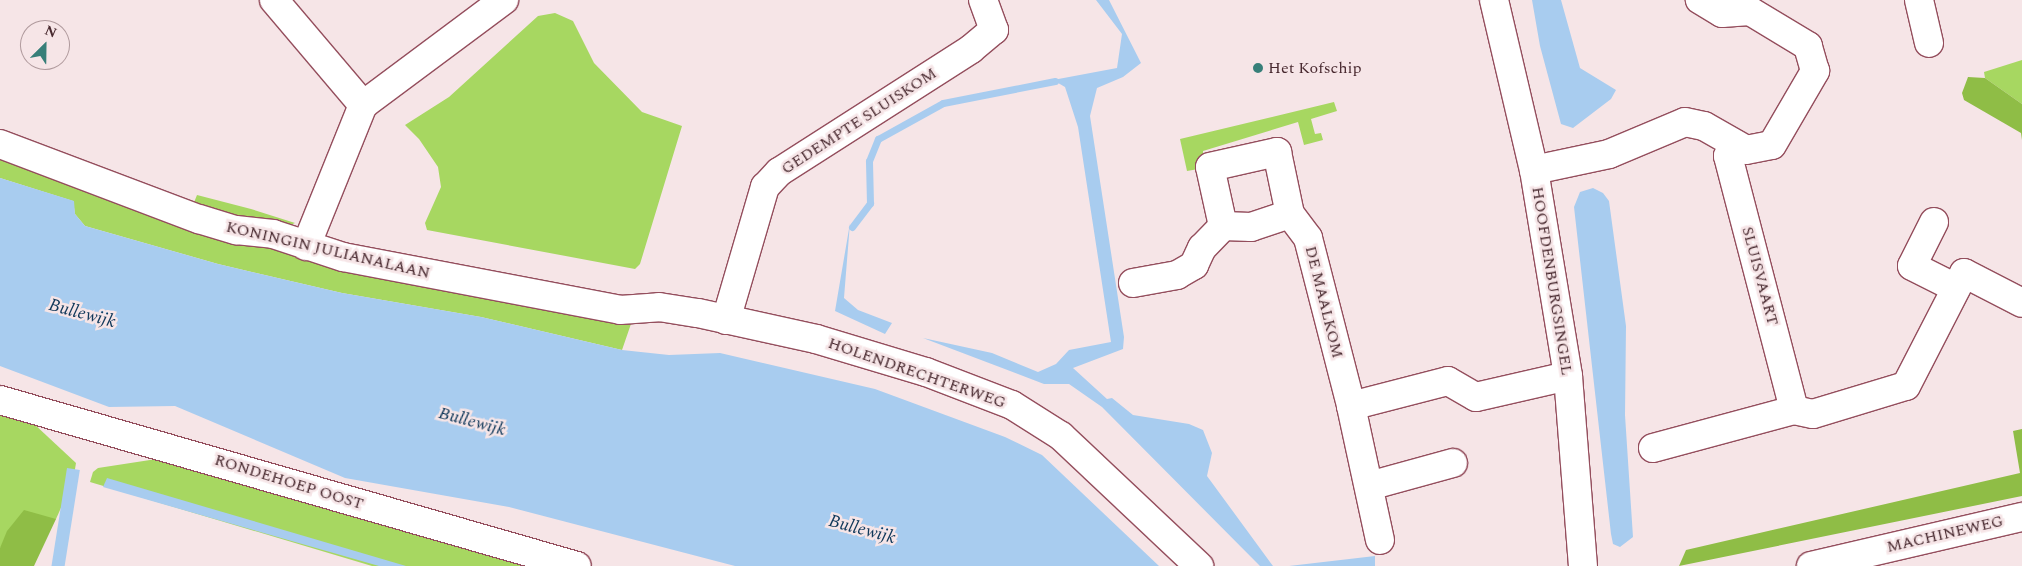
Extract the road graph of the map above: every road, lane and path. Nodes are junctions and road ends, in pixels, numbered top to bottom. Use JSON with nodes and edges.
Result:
{"nodes":[{"id":1,"x":274,"y":0,"type":"edge"},
{"id":2,"x":504,"y":0,"type":"edge"},
{"id":3,"x":983,"y":0,"type":"edge"},
{"id":4,"x":1494,"y":0,"type":"edge"},
{"id":5,"x":1700,"y":0,"type":"edge"},
{"id":6,"x":1919,"y":0,"type":"edge"},
{"id":7,"x":1748,"y":5,"type":"edge"},
{"id":8,"x":1929,"y":43,"type":"dead end"},
{"id":9,"x":363,"y":105,"type":"junction"},
{"id":10,"x":0,"y":144,"type":"edge"},
{"id":11,"x":1735,"y":144,"type":"junction"},
{"id":12,"x":1534,"y":170,"type":"junction"},
{"id":13,"x":1290,"y":214,"type":"junction"},
{"id":14,"x":1934,"y":222,"type":"dead end"},
{"id":15,"x":1223,"y":226,"type":"junction"},
{"id":16,"x":306,"y":246,"type":"junction"},
{"id":17,"x":1133,"y":283,"type":"dead end"},
{"id":18,"x":1956,"y":288,"type":"junction"},
{"id":19,"x":2022,"y":303,"type":"edge"},
{"id":20,"x":726,"y":320,"type":"junction"},
{"id":21,"x":1568,"y":376,"type":"junction"},
{"id":22,"x":0,"y":400,"type":"edge"},
{"id":23,"x":1351,"y":406,"type":"junction"},
{"id":24,"x":1794,"y":410,"type":"junction"},
{"id":25,"x":1653,"y":448,"type":"dead end"},
{"id":26,"x":1453,"y":463,"type":"dead end"},
{"id":27,"x":1369,"y":486,"type":"junction"},
{"id":28,"x":2022,"y":517,"type":"edge"},
{"id":29,"x":1380,"y":540,"type":"dead end"},
{"id":30,"x":577,"y":566,"type":"edge"},
{"id":31,"x":1199,"y":566,"type":"edge"},
{"id":32,"x":1583,"y":566,"type":"edge"},
{"id":33,"x":1810,"y":566,"type":"edge"}],
"edges":[{"from":1,"to":9,"type":"street"},
{"from":2,"to":9,"type":"street"},
{"from":3,"to":20,"type":"street","name":"GEDEMPTE SLUISKOM"},
{"from":4,"to":12,"type":"street","name":"HOOFDENBURGSINGEL"},
{"from":5,"to":7,"type":"street"},
{"from":6,"to":8,"type":"street"},
{"from":7,"to":11,"type":"street"},
{"from":9,"to":16,"type":"street"},
{"from":10,"to":16,"type":"street","name":"KONINGIN JULIANALAAN"},
{"from":11,"to":12,"type":"street"},
{"from":11,"to":24,"type":"street","name":"SLUISVAART"},
{"from":12,"to":21,"type":"street","name":"HOOFDENBURGSINGEL"},
{"from":13,"to":15,"type":"street"},
{"from":13,"to":15,"type":"street","name":"DE MAALKOM"},
{"from":13,"to":23,"type":"street","name":"DE MAALKOM"},
{"from":14,"to":18,"type":"street"},
{"from":15,"to":17,"type":"street"},
{"from":16,"to":20,"type":"street","name":"KONINGIN JULIANALAAN"},
{"from":18,"to":19,"type":"street"},
{"from":18,"to":24,"type":"street"},
{"from":20,"to":31,"type":"street","name":"HOLENDRECHTERWEG"},
{"from":21,"to":23,"type":"street"},
{"from":21,"to":32,"type":"street","name":"HOOFDENBURGSINGEL"},
{"from":22,"to":30,"type":"street","name":"RONDEHOEP OOST"},
{"from":23,"to":27,"type":"street","name":"DE MAALKOM"},
{"from":24,"to":25,"type":"street"},
{"from":26,"to":27,"type":"street"},
{"from":27,"to":29,"type":"street","name":"DE MAALKOM"},
{"from":28,"to":33,"type":"street","name":"MACHINEWEG"}]}
